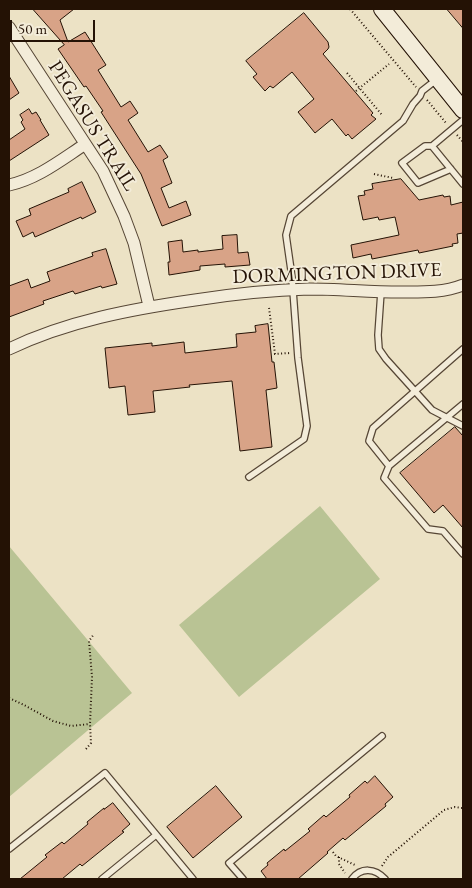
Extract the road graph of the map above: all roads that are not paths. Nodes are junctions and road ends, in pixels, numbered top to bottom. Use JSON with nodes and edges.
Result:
{"nodes":[{"id":1,"x":382,"y":9,"type":"edge"},
{"id":2,"x":9,"y":27,"type":"edge"},
{"id":3,"x":438,"y":79,"type":"junction"},
{"id":4,"x":463,"y":110,"type":"edge"},
{"id":5,"x":463,"y":120,"type":"edge"},
{"id":6,"x":84,"y":144,"type":"junction"},
{"id":7,"x":432,"y":146,"type":"junction"},
{"id":8,"x":452,"y":169,"type":"junction"},
{"id":9,"x":463,"y":184,"type":"edge"},
{"id":10,"x":9,"y":185,"type":"edge"},
{"id":11,"x":463,"y":285,"type":"edge"},
{"id":12,"x":294,"y":290,"type":"junction"},
{"id":13,"x":381,"y":292,"type":"junction"},
{"id":14,"x":149,"y":306,"type":"junction"},
{"id":15,"x":9,"y":348,"type":"edge"},
{"id":16,"x":463,"y":349,"type":"edge"},
{"id":17,"x":414,"y":392,"type":"junction"},
{"id":18,"x":463,"y":404,"type":"edge"},
{"id":19,"x":447,"y":418,"type":"junction"},
{"id":20,"x":463,"y":425,"type":"edge"},
{"id":21,"x":389,"y":466,"type":"junction"},
{"id":22,"x":249,"y":478,"type":"dead end"},
{"id":23,"x":463,"y":554,"type":"edge"},
{"id":24,"x":382,"y":736,"type":"dead end"},
{"id":25,"x":156,"y":835,"type":"junction"},
{"id":26,"x":9,"y":849,"type":"edge"},
{"id":27,"x":349,"y":877,"type":"edge"},
{"id":28,"x":102,"y":879,"type":"edge"},
{"id":29,"x":192,"y":879,"type":"edge"},
{"id":30,"x":243,"y":879,"type":"edge"},
{"id":31,"x":385,"y":879,"type":"edge"}],
"edges":[{"from":1,"to":3,"type":"main road"},
{"from":2,"to":6,"type":"street","name":"PEGASUS TRAIL"},
{"from":3,"to":4,"type":"main road"},
{"from":3,"to":12,"type":"lane"},
{"from":5,"to":7,"type":"lane"},
{"from":6,"to":10,"type":"street"},
{"from":6,"to":14,"type":"street","name":"PEGASUS TRAIL"},
{"from":7,"to":8,"type":"lane"},
{"from":7,"to":8,"type":"lane"},
{"from":8,"to":9,"type":"lane"},
{"from":11,"to":13,"type":"street","name":"DORMINGTON DRIVE"},
{"from":12,"to":13,"type":"street","name":"DORMINGTON DRIVE"},
{"from":12,"to":14,"type":"street","name":"DORMINGTON DRIVE"},
{"from":12,"to":22,"type":"lane"},
{"from":13,"to":17,"type":"lane"},
{"from":14,"to":15,"type":"street","name":"DORMINGTON DRIVE"},
{"from":16,"to":17,"type":"lane"},
{"from":17,"to":19,"type":"lane"},
{"from":17,"to":21,"type":"lane"},
{"from":18,"to":19,"type":"lane"},
{"from":19,"to":20,"type":"lane"},
{"from":19,"to":21,"type":"lane"},
{"from":21,"to":23,"type":"lane"},
{"from":24,"to":30,"type":"lane"},
{"from":25,"to":26,"type":"lane"},
{"from":25,"to":28,"type":"lane"},
{"from":25,"to":29,"type":"lane"},
{"from":27,"to":31,"type":"lane"}]}
